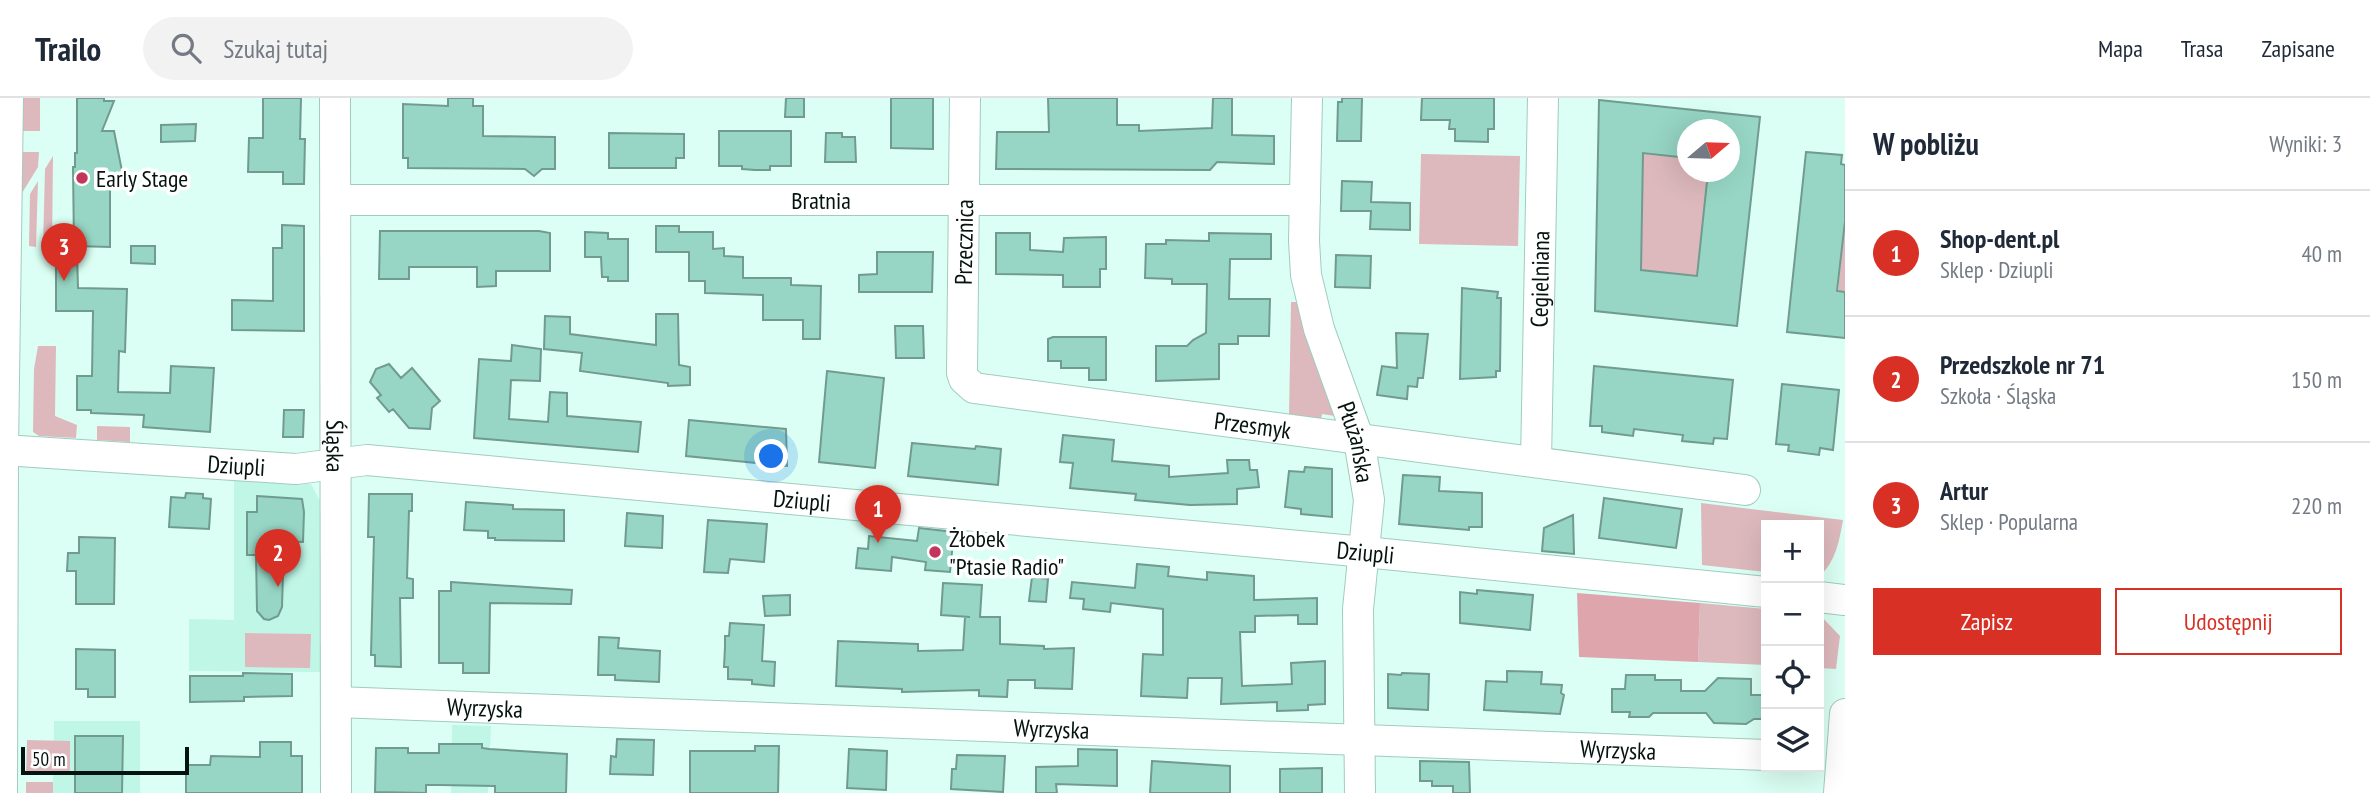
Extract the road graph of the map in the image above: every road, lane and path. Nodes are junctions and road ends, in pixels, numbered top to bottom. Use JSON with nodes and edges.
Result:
{"nodes":[{"id":1,"x":8,"y":98,"type":"edge"},
{"id":2,"x":335,"y":98,"type":"edge"},
{"id":3,"x":965,"y":98,"type":"edge"},
{"id":4,"x":1307,"y":98,"type":"edge"},
{"id":5,"x":1543,"y":98,"type":"edge"},
{"id":6,"x":336,"y":200,"type":"junction"},
{"id":7,"x":965,"y":200,"type":"junction"},
{"id":8,"x":1304,"y":200,"type":"junction"},
{"id":9,"x":3,"y":268,"type":"edge"},
{"id":10,"x":968,"y":384,"type":"joint"},
{"id":11,"x":1359,"y":440,"type":"junction"},
{"id":12,"x":3,"y":450,"type":"junction"},
{"id":13,"x":1536,"y":461,"type":"junction"},
{"id":14,"x":337,"y":464,"type":"junction"},
{"id":15,"x":1745,"y":490,"type":"dead end"},
{"id":16,"x":1366,"y":552,"type":"junction"},
{"id":17,"x":1761,"y":592,"type":"edge"},
{"id":18,"x":1824,"y":598,"type":"edge"},
{"id":19,"x":1845,"y":600,"type":"edge"},
{"id":20,"x":336,"y":702,"type":"junction"},
{"id":21,"x":1845,"y":714,"type":"edge"},
{"id":22,"x":1359,"y":740,"type":"junction"},
{"id":23,"x":1761,"y":755,"type":"edge"},
{"id":24,"x":1830,"y":757,"type":"edge"},
{"id":25,"x":2,"y":793,"type":"edge"},
{"id":26,"x":336,"y":793,"type":"edge"},
{"id":27,"x":1360,"y":793,"type":"edge"},
{"id":28,"x":1839,"y":793,"type":"edge"}],
"edges":[{"from":1,"to":9,"type":"street"},
{"from":2,"to":6,"type":"street","name":"Śląska"},
{"from":3,"to":7,"type":"street","name":"Przecznica"},
{"from":4,"to":8,"type":"street","name":"Płużańska"},
{"from":5,"to":13,"type":"street","name":"Cegielniana"},
{"from":6,"to":7,"type":"street","name":"Bratnia"},
{"from":6,"to":14,"type":"street","name":"Śląska"},
{"from":7,"to":8,"type":"street","name":"Bratnia"},
{"from":7,"to":10,"type":"street","name":"Przecznica"},
{"from":8,"to":11,"type":"street","name":"Płużańska"},
{"from":9,"to":12,"type":"street"},
{"from":10,"to":11,"type":"street","name":"Przesmyk"},
{"from":11,"to":13,"type":"street","name":"Przesmyk"},
{"from":11,"to":16,"type":"street","name":"Płużańska"},
{"from":12,"to":14,"type":"street","name":"Dziupli"},
{"from":12,"to":25,"type":"street"},
{"from":13,"to":15,"type":"street","name":"Przesmyk"},
{"from":14,"to":16,"type":"street","name":"Dziupli"},
{"from":14,"to":20,"type":"street","name":"Śląska"},
{"from":16,"to":17,"type":"street","name":"Dziupli"},
{"from":16,"to":22,"type":"street","name":"Płużańska"},
{"from":18,"to":19,"type":"street"},
{"from":20,"to":22,"type":"street","name":"Wyrzyska"},
{"from":20,"to":26,"type":"street","name":"Śląska"},
{"from":21,"to":24,"type":"street"},
{"from":22,"to":23,"type":"street","name":"Wyrzyska"},
{"from":22,"to":27,"type":"street","name":"Płużańska"},
{"from":24,"to":28,"type":"street"}]}
